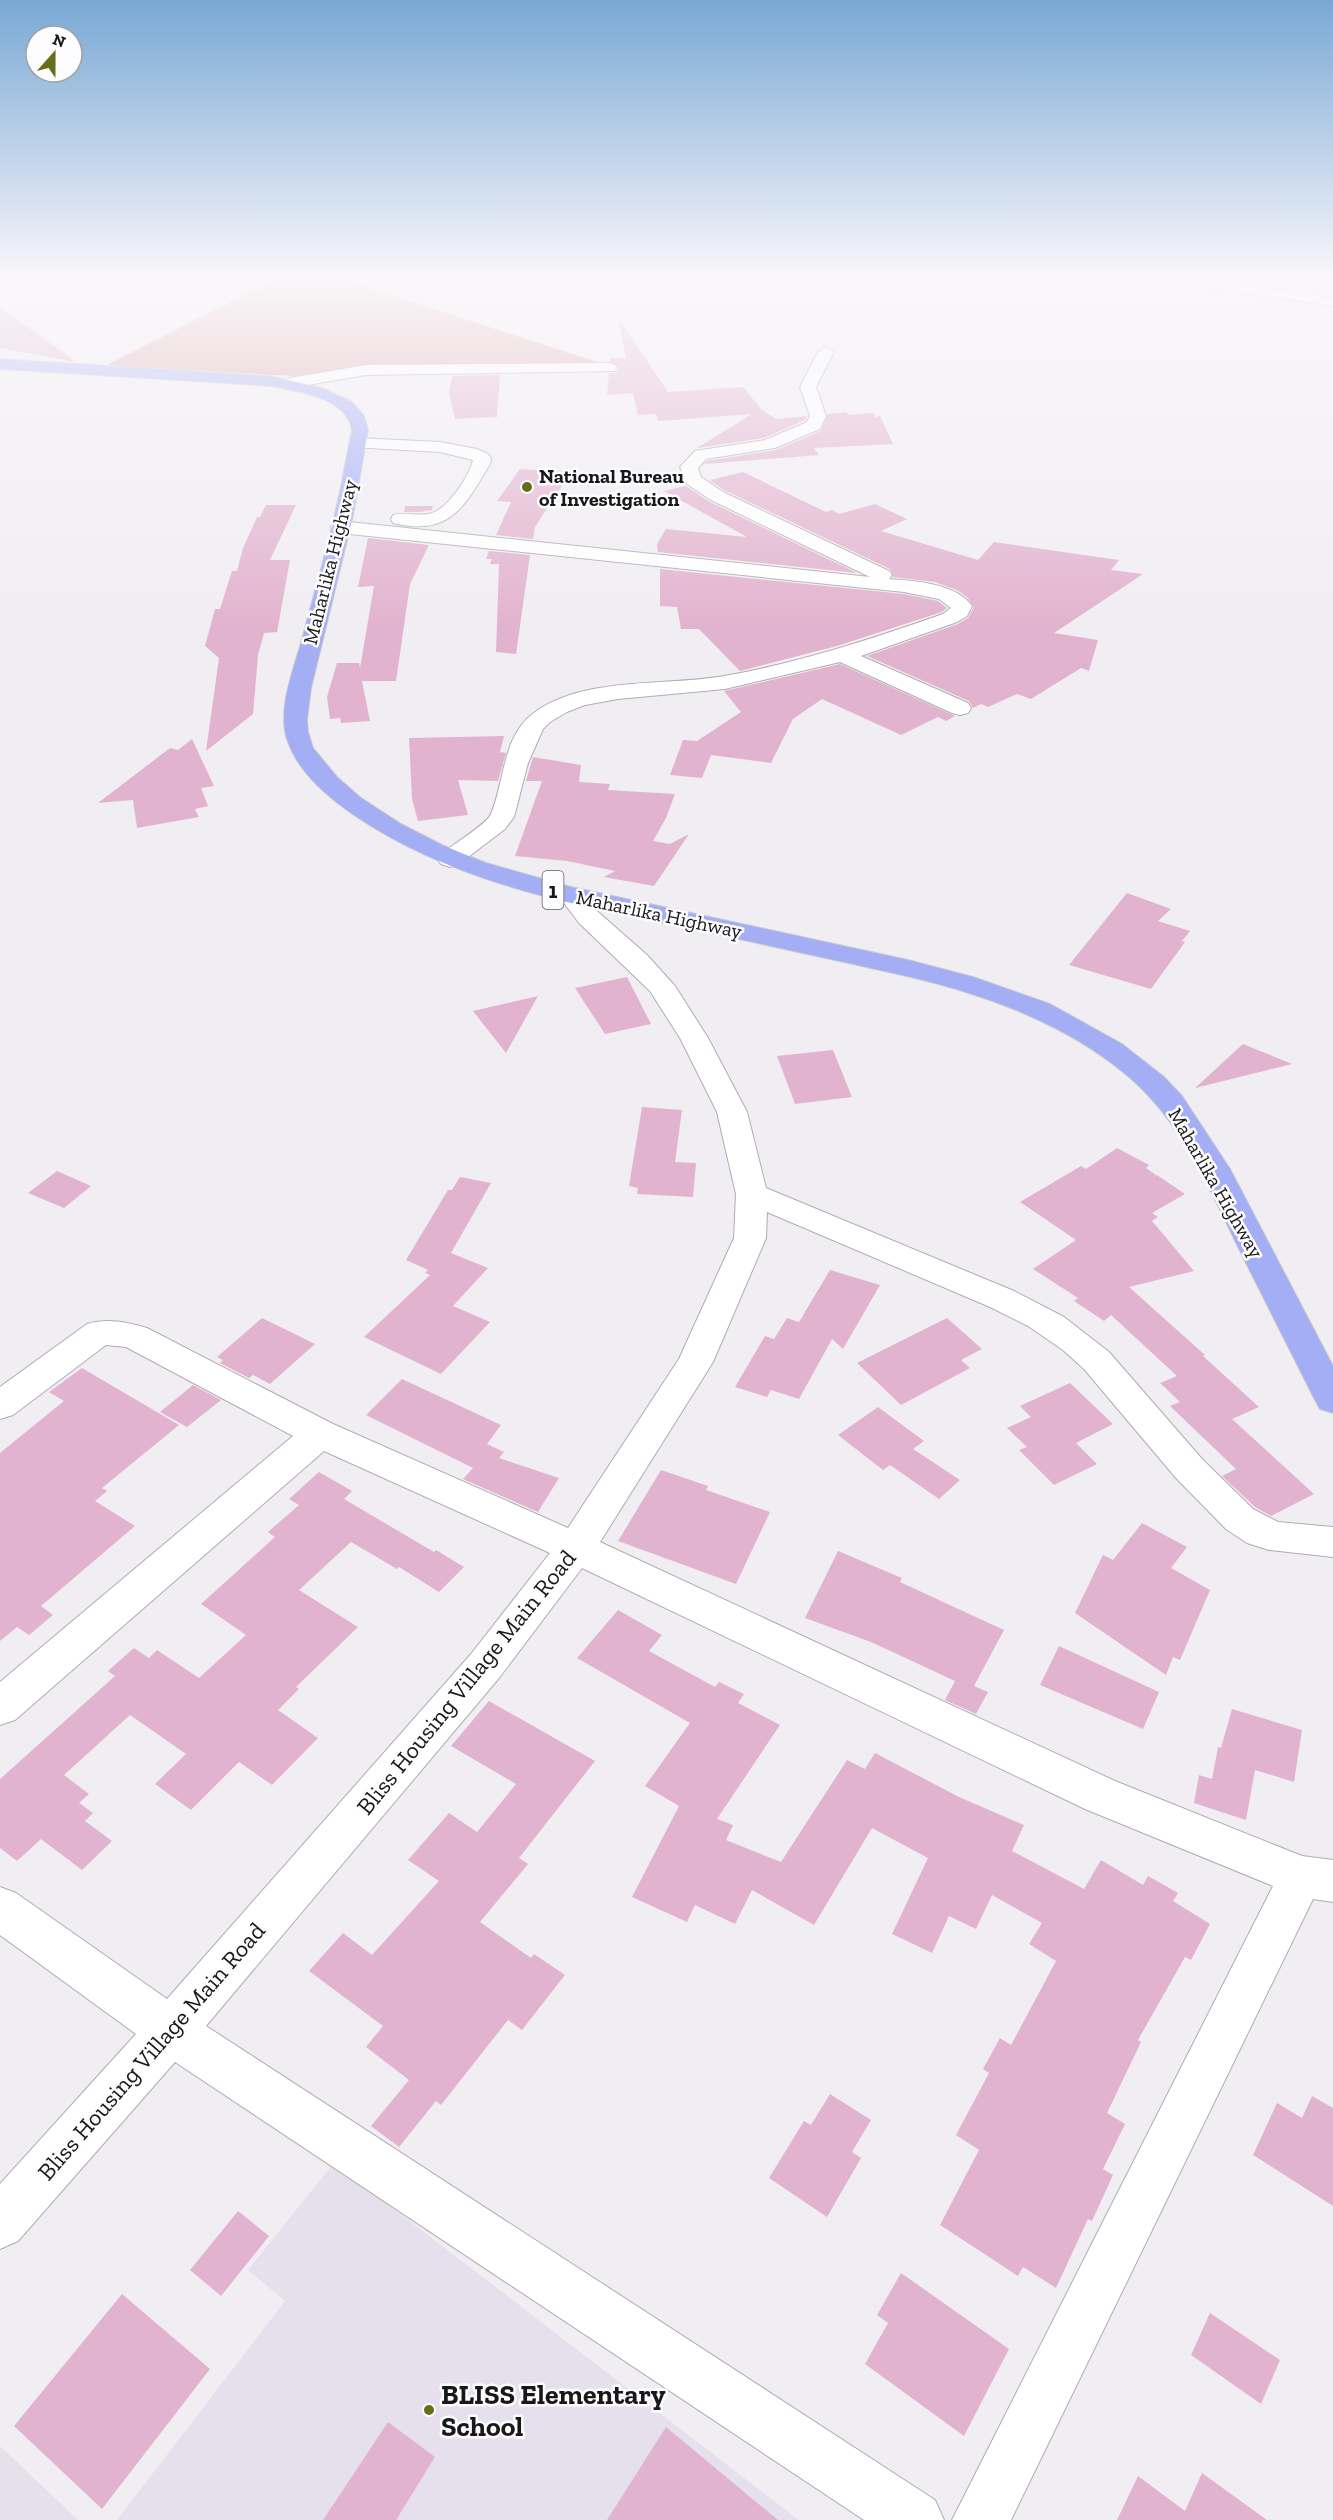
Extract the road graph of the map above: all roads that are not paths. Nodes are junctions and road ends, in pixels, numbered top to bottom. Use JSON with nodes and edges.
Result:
{"nodes":[{"id":1,"x":312,"y":393,"type":"edge"},
{"id":2,"x":810,"y":393,"type":"edge"},
{"id":3,"x":358,"y":443,"type":"junction"},
{"id":4,"x":342,"y":521,"type":"junction"},
{"id":5,"x":904,"y":586,"type":"junction"},
{"id":6,"x":839,"y":654,"type":"junction"},
{"id":7,"x":960,"y":708,"type":"dead end"},
{"id":8,"x":450,"y":859,"type":"junction"},
{"id":9,"x":571,"y":895,"type":"junction"},
{"id":10,"x":752,"y":1194,"type":"junction"},
{"id":11,"x":1333,"y":1400,"type":"edge"},
{"id":12,"x":0,"y":1406,"type":"edge"},
{"id":13,"x":320,"y":1434,"type":"junction"},
{"id":14,"x":1333,"y":1542,"type":"edge"},
{"id":15,"x":576,"y":1548,"type":"junction"},
{"id":16,"x":0,"y":1707,"type":"edge"},
{"id":17,"x":1317,"y":1878,"type":"edge"},
{"id":18,"x":0,"y":1908,"type":"edge"},
{"id":19,"x":171,"y":2031,"type":"junction"},
{"id":20,"x":0,"y":2223,"type":"edge"},
{"id":21,"x":915,"y":2520,"type":"edge"},
{"id":22,"x":981,"y":2520,"type":"edge"}],
"edges":[{"from":1,"to":3,"type":"highway","name":"Maharlika Highway","number":"1"},
{"from":2,"to":5,"type":"street"},
{"from":3,"to":4,"type":"highway","name":"Maharlika Highway","number":"1"},
{"from":3,"to":4,"type":"street"},
{"from":4,"to":5,"type":"street"},
{"from":4,"to":8,"type":"highway","name":"Maharlika Highway","number":"1"},
{"from":5,"to":6,"type":"street"},
{"from":6,"to":7,"type":"street"},
{"from":6,"to":8,"type":"street"},
{"from":8,"to":9,"type":"highway","name":"Maharlika Highway","number":"1"},
{"from":9,"to":10,"type":"street","name":"Bliss Housing Village Main Road"},
{"from":9,"to":11,"type":"highway","name":"Maharlika Highway","number":"1"},
{"from":10,"to":14,"type":"street"},
{"from":10,"to":15,"type":"street","name":"Bliss Housing Village Main Road"},
{"from":12,"to":13,"type":"street"},
{"from":13,"to":15,"type":"street"},
{"from":13,"to":16,"type":"street"},
{"from":15,"to":17,"type":"street"},
{"from":15,"to":19,"type":"street","name":"Bliss Housing Village Main Road"},
{"from":17,"to":22,"type":"street"},
{"from":18,"to":19,"type":"street"},
{"from":19,"to":20,"type":"street","name":"Bliss Housing Village Main Road"},
{"from":19,"to":21,"type":"street"}]}
